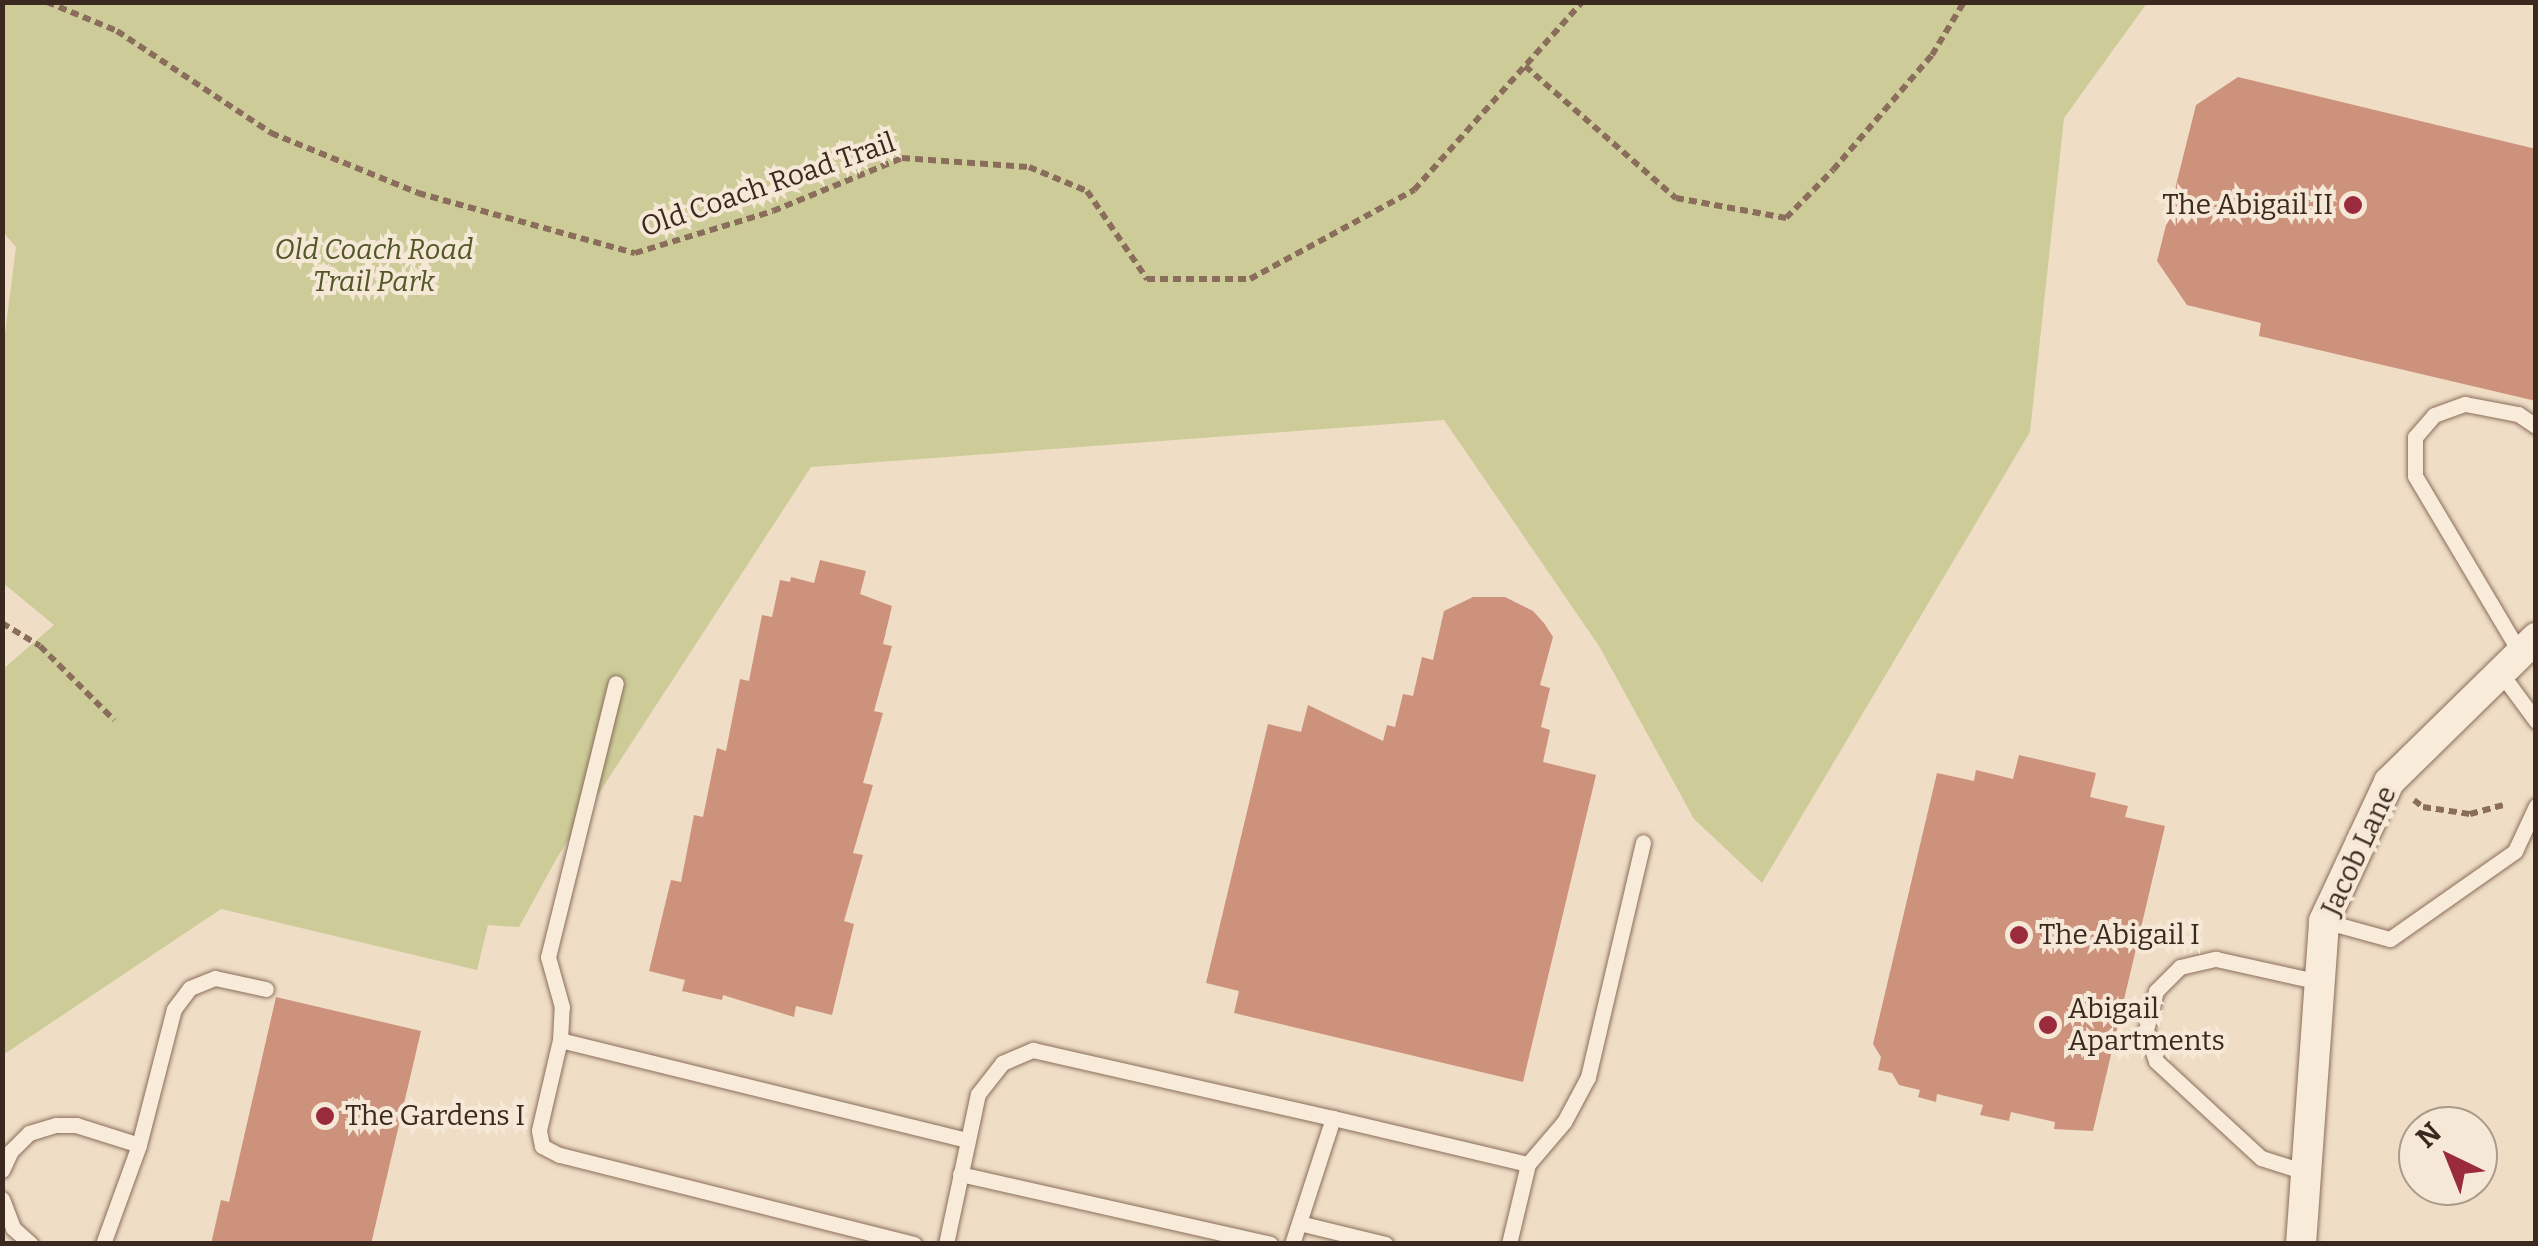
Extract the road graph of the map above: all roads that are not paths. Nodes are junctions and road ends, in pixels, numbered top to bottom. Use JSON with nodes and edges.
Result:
{"nodes":[{"id":1,"x":2536,"y":426,"type":"edge"},
{"id":2,"x":2518,"y":653,"type":"edge"},
{"id":3,"x":616,"y":683,"type":"dead end"},
{"id":4,"x":2536,"y":721,"type":"edge"},
{"id":5,"x":2535,"y":807,"type":"edge"},
{"id":6,"x":1643,"y":842,"type":"dead end"},
{"id":7,"x":2324,"y":921,"type":"junction"},
{"id":8,"x":2320,"y":982,"type":"junction"},
{"id":9,"x":266,"y":989,"type":"dead end"},
{"id":10,"x":560,"y":1040,"type":"junction"},
{"id":11,"x":1334,"y":1118,"type":"junction"},
{"id":12,"x":968,"y":1140,"type":"junction"},
{"id":13,"x":139,"y":1145,"type":"junction"},
{"id":14,"x":1528,"y":1164,"type":"junction"},
{"id":15,"x":2,"y":1170,"type":"edge"},
{"id":16,"x":2305,"y":1172,"type":"junction"},
{"id":17,"x":960,"y":1174,"type":"junction"},
{"id":18,"x":2,"y":1199,"type":"edge"},
{"id":19,"x":1299,"y":1223,"type":"junction"},
{"id":20,"x":32,"y":1244,"type":"edge"},
{"id":21,"x":103,"y":1244,"type":"edge"},
{"id":22,"x":914,"y":1244,"type":"edge"},
{"id":23,"x":946,"y":1244,"type":"edge"},
{"id":24,"x":1270,"y":1244,"type":"edge"},
{"id":25,"x":1292,"y":1244,"type":"edge"},
{"id":26,"x":1385,"y":1244,"type":"edge"},
{"id":27,"x":1508,"y":1244,"type":"edge"},
{"id":28,"x":2301,"y":1244,"type":"edge"}],
"edges":[{"from":1,"to":2,"type":"lane"},
{"from":2,"to":4,"type":"lane"},
{"from":2,"to":7,"type":"street","name":"Jacob Lane"},
{"from":3,"to":10,"type":"lane"},
{"from":5,"to":7,"type":"lane"},
{"from":6,"to":14,"type":"lane"},
{"from":7,"to":8,"type":"street","name":"Jacob Lane"},
{"from":8,"to":16,"type":"street","name":"Jacob Lane"},
{"from":8,"to":16,"type":"lane"},
{"from":9,"to":13,"type":"lane"},
{"from":10,"to":12,"type":"lane"},
{"from":10,"to":22,"type":"lane"},
{"from":11,"to":12,"type":"lane"},
{"from":11,"to":14,"type":"lane"},
{"from":11,"to":19,"type":"lane"},
{"from":12,"to":17,"type":"lane"},
{"from":13,"to":15,"type":"lane"},
{"from":13,"to":21,"type":"lane"},
{"from":14,"to":27,"type":"lane"},
{"from":16,"to":28,"type":"street","name":"Jacob Lane"},
{"from":17,"to":23,"type":"lane"},
{"from":17,"to":24,"type":"lane"},
{"from":18,"to":20,"type":"lane"},
{"from":19,"to":25,"type":"lane"},
{"from":19,"to":26,"type":"lane"}]}
